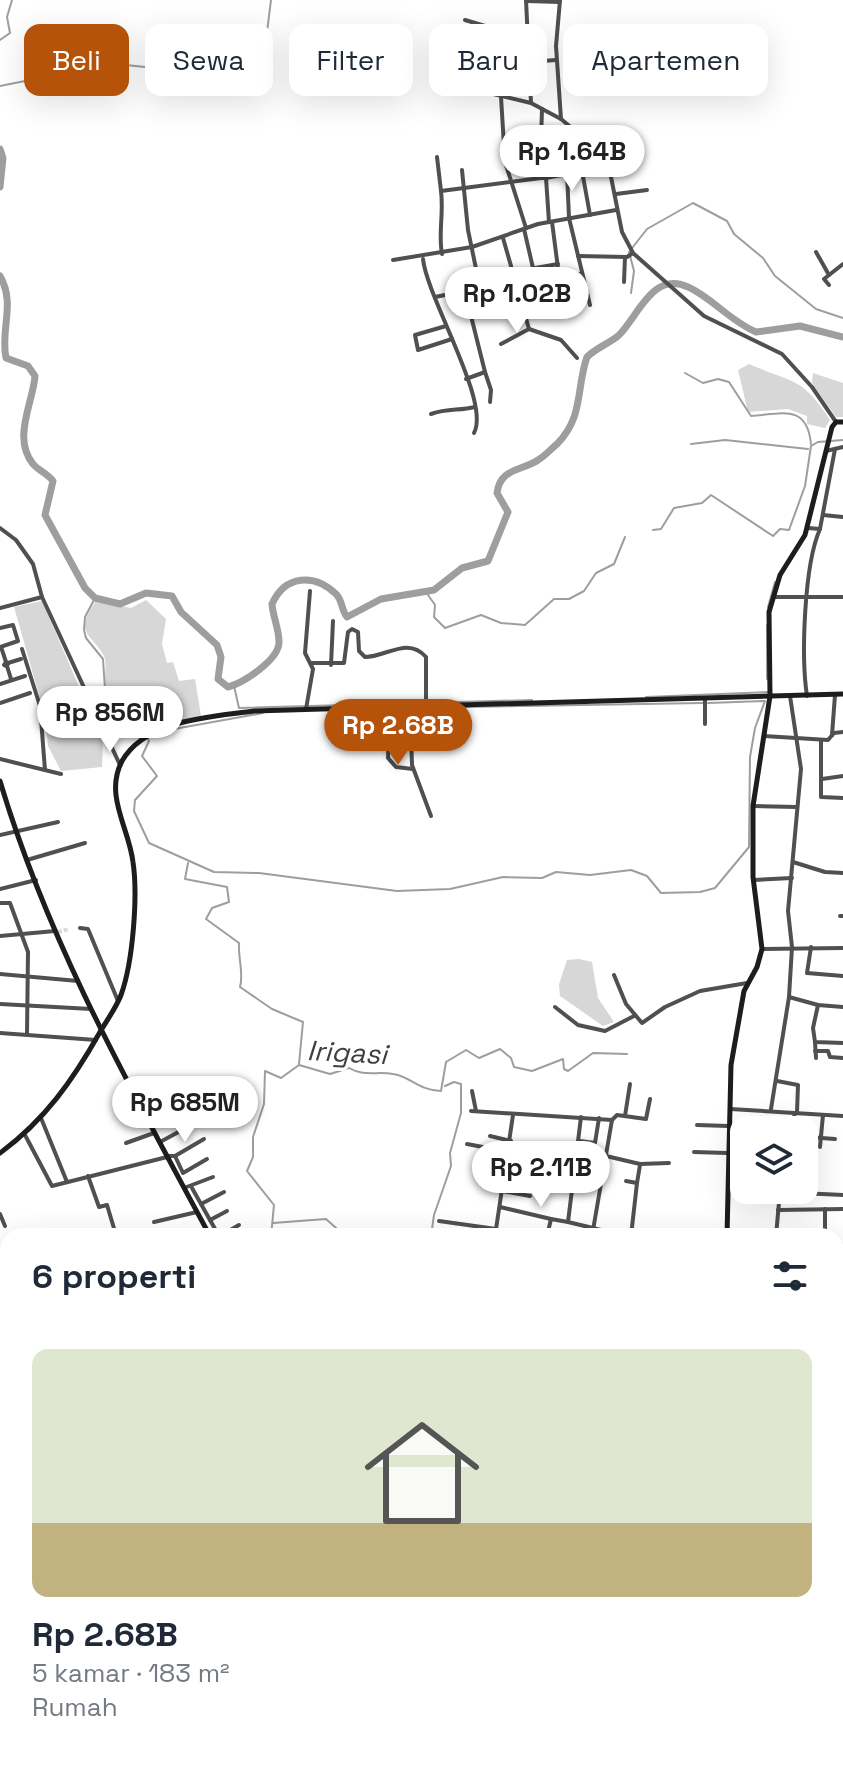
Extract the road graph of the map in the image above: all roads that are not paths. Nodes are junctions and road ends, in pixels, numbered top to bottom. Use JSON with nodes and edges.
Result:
{"nodes":[{"id":1,"x":526,"y":0,"type":"edge"},
{"id":2,"x":559,"y":1,"type":"edge"},
{"id":3,"x":465,"y":20,"type":"dead end"},
{"id":4,"x":478,"y":24,"type":"edge"},
{"id":5,"x":527,"y":24,"type":"edge"},
{"id":6,"x":556,"y":60,"type":"junction"},
{"id":7,"x":547,"y":61,"type":"edge"},
{"id":8,"x":498,"y":96,"type":"edge"},
{"id":9,"x":531,"y":96,"type":"edge"},
{"id":10,"x":501,"y":97,"type":"junction"},
{"id":11,"x":531,"y":103,"type":"junction"},
{"id":12,"x":542,"y":109,"type":"junction"},
{"id":13,"x":561,"y":119,"type":"junction"},
{"id":14,"x":589,"y":145,"type":"junction"},
{"id":15,"x":558,"y":148,"type":"dead end"},
{"id":16,"x":594,"y":154,"type":"junction"},
{"id":17,"x":437,"y":157,"type":"dead end"},
{"id":18,"x":462,"y":170,"type":"dead end"},
{"id":19,"x":567,"y":173,"type":"junction"},
{"id":20,"x":552,"y":175,"type":"junction"},
{"id":21,"x":544,"y":178,"type":"junction"},
{"id":22,"x":509,"y":180,"type":"junction"},
{"id":23,"x":463,"y":189,"type":"junction"},
{"id":24,"x":647,"y":190,"type":"dead end"},
{"id":25,"x":441,"y":191,"type":"junction"},
{"id":26,"x":616,"y":194,"type":"junction"},
{"id":27,"x":616,"y":210,"type":"junction"},
{"id":28,"x":590,"y":215,"type":"junction"},
{"id":29,"x":569,"y":218,"type":"junction"},
{"id":30,"x":551,"y":222,"type":"junction"},
{"id":31,"x":525,"y":229,"type":"junction"},
{"id":32,"x":503,"y":238,"type":"junction"},
{"id":33,"x":472,"y":247,"type":"junction"},
{"id":34,"x":816,"y":252,"type":"dead end"},
{"id":35,"x":630,"y":253,"type":"junction"},
{"id":36,"x":442,"y":254,"type":"junction"},
{"id":37,"x":578,"y":256,"type":"junction"},
{"id":38,"x":423,"y":258,"type":"junction"},
{"id":39,"x":393,"y":260,"type":"dead end"},
{"id":40,"x":819,"y":261,"type":"junction"},
{"id":41,"x":558,"y":264,"type":"junction"},
{"id":42,"x":843,"y":264,"type":"edge"},
{"id":43,"x":533,"y":268,"type":"junction"},
{"id":44,"x":811,"y":268,"type":"dead end"},
{"id":45,"x":513,"y":272,"type":"junction"},
{"id":46,"x":582,"y":274,"type":"junction"},
{"id":47,"x":829,"y":275,"type":"junction"},
{"id":48,"x":624,"y":282,"type":"dead end"},
{"id":49,"x":517,"y":284,"type":"junction"},
{"id":50,"x":829,"y":285,"type":"dead end"},
{"id":51,"x":480,"y":288,"type":"junction"},
{"id":52,"x":471,"y":289,"type":"junction"},
{"id":53,"x":435,"y":297,"type":"junction"},
{"id":54,"x":590,"y":305,"type":"dead end"},
{"id":55,"x":446,"y":326,"type":"junction"},
{"id":56,"x":529,"y":329,"type":"junction"},
{"id":57,"x":452,"y":339,"type":"junction"},
{"id":58,"x":501,"y":344,"type":"dead end"},
{"id":59,"x":577,"y":358,"type":"dead end"},
{"id":60,"x":485,"y":372,"type":"junction"},
{"id":61,"x":466,"y":379,"type":"junction"},
{"id":62,"x":490,"y":402,"type":"dead end"},
{"id":63,"x":475,"y":407,"type":"junction"},
{"id":64,"x":431,"y":414,"type":"dead end"},
{"id":65,"x":840,"y":422,"type":"edge"},
{"id":66,"x":474,"y":433,"type":"dead end"},
{"id":67,"x":843,"y":447,"type":"edge"},
{"id":68,"x":835,"y":449,"type":"junction"},
{"id":69,"x":827,"y":450,"type":"junction"},
{"id":70,"x":819,"y":481,"type":"junction"},
{"id":71,"x":830,"y":486,"type":"junction"},
{"id":72,"x":823,"y":515,"type":"junction"},
{"id":73,"x":843,"y":517,"type":"edge"},
{"id":74,"x":0,"y":528,"type":"edge"},
{"id":75,"x":808,"y":528,"type":"junction"},
{"id":76,"x":820,"y":529,"type":"junction"},
{"id":77,"x":310,"y":591,"type":"dead end"},
{"id":78,"x":42,"y":597,"type":"junction"},
{"id":79,"x":772,"y":597,"type":"junction"},
{"id":80,"x":809,"y":597,"type":"junction"},
{"id":81,"x":843,"y":597,"type":"edge"},
{"id":82,"x":0,"y":608,"type":"edge"},
{"id":83,"x":333,"y":621,"type":"dead end"},
{"id":84,"x":0,"y":628,"type":"edge"},
{"id":85,"x":0,"y":647,"type":"edge"},
{"id":86,"x":22,"y":649,"type":"dead end"},
{"id":87,"x":21,"y":659,"type":"dead end"},
{"id":88,"x":312,"y":663,"type":"junction"},
{"id":89,"x":5,"y":664,"type":"edge"},
{"id":90,"x":331,"y":665,"type":"junction"},
{"id":91,"x":25,"y":676,"type":"dead end"},
{"id":92,"x":11,"y":680,"type":"junction"},
{"id":93,"x":0,"y":684,"type":"edge"},
{"id":94,"x":30,"y":693,"type":"dead end"},
{"id":95,"x":843,"y":694,"type":"edge"},
{"id":96,"x":835,"y":695,"type":"junction"},
{"id":97,"x":770,"y":696,"type":"junction"},
{"id":98,"x":790,"y":696,"type":"junction"},
{"id":99,"x":807,"y":696,"type":"junction"},
{"id":100,"x":705,"y":699,"type":"junction"},
{"id":101,"x":0,"y":703,"type":"edge"},
{"id":102,"x":425,"y":703,"type":"junction"},
{"id":103,"x":307,"y":705,"type":"junction"},
{"id":104,"x":394,"y":707,"type":"junction"},
{"id":105,"x":410,"y":707,"type":"junction"},
{"id":106,"x":375,"y":708,"type":"junction"},
{"id":107,"x":705,"y":724,"type":"dead end"},
{"id":108,"x":843,"y":732,"type":"edge"},
{"id":109,"x":389,"y":735,"type":"junction"},
{"id":110,"x":832,"y":735,"type":"junction"},
{"id":111,"x":764,"y":736,"type":"junction"},
{"id":112,"x":796,"y":738,"type":"junction"},
{"id":113,"x":821,"y":740,"type":"junction"},
{"id":114,"x":0,"y":759,"type":"edge"},
{"id":115,"x":120,"y":766,"type":"junction"},
{"id":116,"x":413,"y":769,"type":"junction"},
{"id":117,"x":45,"y":770,"type":"junction"},
{"id":118,"x":61,"y":774,"type":"dead end"},
{"id":119,"x":843,"y":776,"type":"edge"},
{"id":120,"x":821,"y":779,"type":"junction"},
{"id":121,"x":0,"y":783,"type":"edge"},
{"id":122,"x":843,"y":798,"type":"edge"},
{"id":123,"x":753,"y":806,"type":"junction"},
{"id":124,"x":797,"y":807,"type":"junction"},
{"id":125,"x":431,"y":816,"type":"dead end"},
{"id":126,"x":58,"y":822,"type":"dead end"},
{"id":127,"x":15,"y":834,"type":"junction"},
{"id":128,"x":0,"y":835,"type":"edge"},
{"id":129,"x":85,"y":843,"type":"dead end"},
{"id":130,"x":27,"y":860,"type":"junction"},
{"id":131,"x":793,"y":862,"type":"junction"},
{"id":132,"x":843,"y":873,"type":"edge"},
{"id":133,"x":792,"y":878,"type":"junction"},
{"id":134,"x":36,"y":880,"type":"junction"},
{"id":135,"x":754,"y":880,"type":"junction"},
{"id":136,"x":1,"y":887,"type":"edge"},
{"id":137,"x":0,"y":903,"type":"edge"},
{"id":138,"x":80,"y":928,"type":"dead end"},
{"id":139,"x":57,"y":931,"type":"junction"},
{"id":140,"x":23,"y":934,"type":"junction"},
{"id":141,"x":0,"y":936,"type":"edge"},
{"id":142,"x":792,"y":947,"type":"junction"},
{"id":143,"x":811,"y":947,"type":"junction"},
{"id":144,"x":843,"y":948,"type":"edge"},
{"id":145,"x":762,"y":949,"type":"junction"},
{"id":146,"x":0,"y":974,"type":"edge"},
{"id":147,"x":614,"y":975,"type":"dead end"},
{"id":148,"x":28,"y":976,"type":"junction"},
{"id":149,"x":843,"y":976,"type":"edge"},
{"id":150,"x":78,"y":981,"type":"junction"},
{"id":151,"x":747,"y":983,"type":"junction"},
{"id":152,"x":789,"y":997,"type":"junction"},
{"id":153,"x":118,"y":1001,"type":"junction"},
{"id":154,"x":0,"y":1004,"type":"edge"},
{"id":155,"x":27,"y":1005,"type":"junction"},
{"id":156,"x":818,"y":1005,"type":"junction"},
{"id":157,"x":555,"y":1007,"type":"dead end"},
{"id":158,"x":843,"y":1007,"type":"edge"},
{"id":159,"x":91,"y":1009,"type":"junction"},
{"id":160,"x":634,"y":1016,"type":"junction"},
{"id":161,"x":101,"y":1032,"type":"junction"},
{"id":162,"x":0,"y":1033,"type":"edge"},
{"id":163,"x":27,"y":1034,"type":"junction"},
{"id":164,"x":96,"y":1040,"type":"junction"},
{"id":165,"x":815,"y":1042,"type":"junction"},
{"id":166,"x":843,"y":1043,"type":"edge"},
{"id":167,"x":815,"y":1051,"type":"junction"},
{"id":168,"x":816,"y":1058,"type":"dead end"},
{"id":169,"x":843,"y":1058,"type":"edge"},
{"id":170,"x":777,"y":1081,"type":"junction"},
{"id":171,"x":630,"y":1084,"type":"dead end"},
{"id":172,"x":472,"y":1091,"type":"dead end"},
{"id":173,"x":650,"y":1099,"type":"dead end"},
{"id":174,"x":729,"y":1109,"type":"junction"},
{"id":175,"x":771,"y":1109,"type":"junction"},
{"id":176,"x":143,"y":1110,"type":"junction"},
{"id":177,"x":796,"y":1112,"type":"junction"},
{"id":178,"x":513,"y":1115,"type":"junction"},
{"id":179,"x":823,"y":1115,"type":"junction"},
{"id":180,"x":625,"y":1116,"type":"junction"},
{"id":181,"x":795,"y":1116,"type":"edge"},
{"id":182,"x":843,"y":1116,"type":"edge"},
{"id":183,"x":581,"y":1117,"type":"junction"},
{"id":184,"x":41,"y":1118,"type":"junction"},
{"id":185,"x":599,"y":1118,"type":"junction"},
{"id":186,"x":612,"y":1120,"type":"junction"},
{"id":187,"x":197,"y":1122,"type":"dead end"},
{"id":188,"x":151,"y":1125,"type":"junction"},
{"id":189,"x":697,"y":1125,"type":"dead end"},
{"id":190,"x":728,"y":1126,"type":"junction"},
{"id":191,"x":154,"y":1133,"type":"junction"},
{"id":192,"x":25,"y":1135,"type":"junction"},
{"id":193,"x":490,"y":1136,"type":"dead end"},
{"id":194,"x":818,"y":1138,"type":"edge"},
{"id":195,"x":821,"y":1138,"type":"junction"},
{"id":196,"x":204,"y":1139,"type":"dead end"},
{"id":197,"x":835,"y":1139,"type":"dead end"},
{"id":198,"x":511,"y":1141,"type":"junction"},
{"id":199,"x":578,"y":1141,"type":"junction"},
{"id":200,"x":160,"y":1142,"type":"junction"},
{"id":201,"x":126,"y":1143,"type":"dead end"},
{"id":202,"x":467,"y":1144,"type":"dead end"},
{"id":203,"x":820,"y":1147,"type":"dead end"},
{"id":204,"x":727,"y":1151,"type":"junction"},
{"id":205,"x":730,"y":1151,"type":"edge"},
{"id":206,"x":509,"y":1152,"type":"junction"},
{"id":207,"x":694,"y":1152,"type":"dead end"},
{"id":208,"x":0,"y":1153,"type":"edge"},
{"id":209,"x":166,"y":1156,"type":"junction"},
{"id":210,"x":175,"y":1156,"type":"junction"},
{"id":211,"x":606,"y":1156,"type":"junction"},
{"id":212,"x":207,"y":1159,"type":"dead end"},
{"id":213,"x":669,"y":1163,"type":"dead end"},
{"id":214,"x":640,"y":1164,"type":"junction"},
{"id":215,"x":88,"y":1176,"type":"junction"},
{"id":216,"x":213,"y":1177,"type":"dead end"},
{"id":217,"x":626,"y":1181,"type":"dead end"},
{"id":218,"x":67,"y":1182,"type":"junction"},
{"id":219,"x":637,"y":1183,"type":"junction"},
{"id":220,"x":184,"y":1188,"type":"junction"},
{"id":221,"x":192,"y":1188,"type":"junction"},
{"id":222,"x":502,"y":1191,"type":"junction"},
{"id":223,"x":224,"y":1192,"type":"dead end"},
{"id":224,"x":818,"y":1193,"type":"edge"},
{"id":225,"x":843,"y":1195,"type":"edge"},
{"id":226,"x":530,"y":1196,"type":"dead end"},
{"id":227,"x":201,"y":1204,"type":"junction"},
{"id":228,"x":779,"y":1204,"type":"edge"},
{"id":229,"x":500,"y":1207,"type":"junction"},
{"id":230,"x":825,"y":1209,"type":"junction"},
{"id":231,"x":843,"y":1209,"type":"edge"},
{"id":232,"x":778,"y":1210,"type":"junction"},
{"id":233,"x":227,"y":1211,"type":"dead end"},
{"id":234,"x":197,"y":1212,"type":"junction"},
{"id":235,"x":0,"y":1214,"type":"edge"},
{"id":236,"x":551,"y":1219,"type":"junction"},
{"id":237,"x":210,"y":1220,"type":"junction"},
{"id":238,"x":439,"y":1221,"type":"dead end"},
{"id":239,"x":154,"y":1222,"type":"dead end"},
{"id":240,"x":568,"y":1222,"type":"junction"},
{"id":241,"x":239,"y":1225,"type":"dead end"},
{"id":242,"x":5,"y":1226,"type":"dead end"},
{"id":243,"x":592,"y":1226,"type":"junction"},
{"id":244,"x":114,"y":1228,"type":"edge"},
{"id":245,"x":206,"y":1228,"type":"edge"},
{"id":246,"x":214,"y":1228,"type":"edge"},
{"id":247,"x":234,"y":1228,"type":"edge"},
{"id":248,"x":489,"y":1228,"type":"edge"},
{"id":249,"x":496,"y":1228,"type":"edge"},
{"id":250,"x":549,"y":1228,"type":"edge"},
{"id":251,"x":599,"y":1228,"type":"edge"},
{"id":252,"x":629,"y":1228,"type":"edge"},
{"id":253,"x":727,"y":1228,"type":"edge"},
{"id":254,"x":777,"y":1228,"type":"edge"},
{"id":255,"x":825,"y":1228,"type":"edge"}],
"edges":[{"from":1,"to":2,"type":"street"},
{"from":1,"to":5,"type":"street"},
{"from":2,"to":6,"type":"street"},
{"from":3,"to":4,"type":"street"},
{"from":6,"to":7,"type":"street"},
{"from":6,"to":13,"type":"street"},
{"from":8,"to":10,"type":"street"},
{"from":9,"to":11,"type":"street"},
{"from":10,"to":11,"type":"street"},
{"from":10,"to":22,"type":"street"},
{"from":11,"to":12,"type":"street"},
{"from":12,"to":13,"type":"street"},
{"from":12,"to":21,"type":"street"},
{"from":13,"to":14,"type":"street"},
{"from":14,"to":15,"type":"street"},
{"from":14,"to":16,"type":"street"},
{"from":16,"to":20,"type":"street"},
{"from":16,"to":26,"type":"street"},
{"from":17,"to":25,"type":"street"},
{"from":18,"to":23,"type":"street"},
{"from":19,"to":20,"type":"street"},
{"from":19,"to":28,"type":"street"},
{"from":19,"to":29,"type":"street"},
{"from":20,"to":21,"type":"street"},
{"from":21,"to":22,"type":"street"},
{"from":21,"to":30,"type":"street"},
{"from":22,"to":23,"type":"street"},
{"from":22,"to":31,"type":"street"},
{"from":23,"to":25,"type":"street"},
{"from":23,"to":33,"type":"street"},
{"from":24,"to":26,"type":"street"},
{"from":25,"to":36,"type":"street"},
{"from":26,"to":27,"type":"street"},
{"from":27,"to":28,"type":"street"},
{"from":27,"to":35,"type":"street"},
{"from":28,"to":29,"type":"street"},
{"from":29,"to":30,"type":"street"},
{"from":29,"to":37,"type":"street"},
{"from":30,"to":31,"type":"street"},
{"from":30,"to":41,"type":"street"},
{"from":31,"to":32,"type":"street"},
{"from":31,"to":43,"type":"street"},
{"from":32,"to":33,"type":"street"},
{"from":32,"to":45,"type":"street"},
{"from":33,"to":36,"type":"street"},
{"from":33,"to":51,"type":"street"},
{"from":34,"to":40,"type":"street"},
{"from":35,"to":37,"type":"street"},
{"from":35,"to":48,"type":"street"},
{"from":35,"to":65,"type":"street"},
{"from":36,"to":38,"type":"street"},
{"from":37,"to":46,"type":"street"},
{"from":38,"to":39,"type":"street"},
{"from":38,"to":53,"type":"street"},
{"from":40,"to":44,"type":"street"},
{"from":40,"to":47,"type":"street"},
{"from":41,"to":43,"type":"street"},
{"from":41,"to":46,"type":"street"},
{"from":42,"to":47,"type":"street"},
{"from":43,"to":45,"type":"street"},
{"from":45,"to":49,"type":"street"},
{"from":46,"to":54,"type":"street"},
{"from":47,"to":50,"type":"street"},
{"from":49,"to":51,"type":"street"},
{"from":49,"to":56,"type":"street"},
{"from":51,"to":52,"type":"street"},
{"from":52,"to":53,"type":"street"},
{"from":52,"to":60,"type":"street"},
{"from":53,"to":55,"type":"street"},
{"from":55,"to":57,"type":"street"},
{"from":55,"to":57,"type":"street"},
{"from":56,"to":58,"type":"street"},
{"from":56,"to":59,"type":"street"},
{"from":57,"to":61,"type":"street"},
{"from":60,"to":61,"type":"street"},
{"from":60,"to":62,"type":"street"},
{"from":61,"to":63,"type":"street"},
{"from":63,"to":64,"type":"street"},
{"from":63,"to":66,"type":"street"},
{"from":65,"to":69,"type":"street"},
{"from":67,"to":68,"type":"street"},
{"from":68,"to":69,"type":"street"},
{"from":68,"to":71,"type":"street"},
{"from":69,"to":70,"type":"street"},
{"from":70,"to":71,"type":"street"},
{"from":70,"to":75,"type":"street"},
{"from":71,"to":72,"type":"street"},
{"from":72,"to":73,"type":"street"},
{"from":72,"to":76,"type":"street"},
{"from":74,"to":78,"type":"street"},
{"from":75,"to":76,"type":"street"},
{"from":75,"to":79,"type":"street"},
{"from":76,"to":80,"type":"street"},
{"from":77,"to":88,"type":"street"},
{"from":78,"to":82,"type":"street"},
{"from":78,"to":115,"type":"street"},
{"from":79,"to":80,"type":"street"},
{"from":79,"to":97,"type":"street"},
{"from":80,"to":81,"type":"street"},
{"from":80,"to":99,"type":"street"},
{"from":83,"to":90,"type":"street"},
{"from":84,"to":85,"type":"street"},
{"from":85,"to":89,"type":"street"},
{"from":86,"to":117,"type":"street"},
{"from":87,"to":89,"type":"street"},
{"from":88,"to":90,"type":"street"},
{"from":88,"to":103,"type":"street"},
{"from":89,"to":92,"type":"street"},
{"from":90,"to":102,"type":"street"},
{"from":91,"to":92,"type":"street"},
{"from":92,"to":93,"type":"street"},
{"from":94,"to":101,"type":"street"},
{"from":95,"to":96,"type":"street"},
{"from":96,"to":99,"type":"street"},
{"from":96,"to":110,"type":"street"},
{"from":97,"to":98,"type":"street"},
{"from":97,"to":100,"type":"street"},
{"from":97,"to":111,"type":"street"},
{"from":98,"to":99,"type":"street"},
{"from":98,"to":112,"type":"street"},
{"from":100,"to":102,"type":"street"},
{"from":100,"to":107,"type":"street"},
{"from":102,"to":105,"type":"street"},
{"from":103,"to":106,"type":"street"},
{"from":103,"to":115,"type":"street"},
{"from":104,"to":105,"type":"street"},
{"from":104,"to":106,"type":"street"},
{"from":104,"to":109,"type":"street"},
{"from":105,"to":116,"type":"street"},
{"from":106,"to":109,"type":"street"},
{"from":108,"to":110,"type":"street"},
{"from":109,"to":116,"type":"street"},
{"from":110,"to":113,"type":"street"},
{"from":111,"to":112,"type":"street"},
{"from":111,"to":123,"type":"street"},
{"from":112,"to":113,"type":"street"},
{"from":112,"to":124,"type":"street"},
{"from":113,"to":120,"type":"street"},
{"from":114,"to":117,"type":"street"},
{"from":115,"to":153,"type":"street"},
{"from":116,"to":125,"type":"street"},
{"from":117,"to":118,"type":"street"},
{"from":119,"to":120,"type":"street"},
{"from":120,"to":122,"type":"street"},
{"from":121,"to":127,"type":"street"},
{"from":123,"to":124,"type":"street"},
{"from":123,"to":135,"type":"street"},
{"from":124,"to":131,"type":"street"},
{"from":126,"to":127,"type":"street"},
{"from":127,"to":128,"type":"street"},
{"from":127,"to":130,"type":"street"},
{"from":129,"to":130,"type":"street"},
{"from":130,"to":134,"type":"street"},
{"from":131,"to":132,"type":"street"},
{"from":131,"to":133,"type":"street"},
{"from":133,"to":135,"type":"street"},
{"from":133,"to":142,"type":"street"},
{"from":134,"to":136,"type":"street"},
{"from":134,"to":139,"type":"street"},
{"from":135,"to":145,"type":"street"},
{"from":137,"to":140,"type":"street"},
{"from":138,"to":153,"type":"street"},
{"from":139,"to":140,"type":"street"},
{"from":139,"to":150,"type":"street"},
{"from":140,"to":141,"type":"street"},
{"from":140,"to":148,"type":"street"},
{"from":142,"to":143,"type":"street"},
{"from":142,"to":145,"type":"street"},
{"from":142,"to":152,"type":"street"},
{"from":143,"to":144,"type":"street"},
{"from":143,"to":149,"type":"street"},
{"from":145,"to":151,"type":"street"},
{"from":146,"to":148,"type":"street"},
{"from":147,"to":160,"type":"street"},
{"from":148,"to":150,"type":"street"},
{"from":148,"to":155,"type":"street"},
{"from":150,"to":159,"type":"street"},
{"from":151,"to":160,"type":"street"},
{"from":151,"to":174,"type":"street"},
{"from":152,"to":156,"type":"street"},
{"from":152,"to":170,"type":"street"},
{"from":153,"to":161,"type":"street"},
{"from":154,"to":155,"type":"street"},
{"from":155,"to":159,"type":"street"},
{"from":155,"to":163,"type":"street"},
{"from":156,"to":158,"type":"street"},
{"from":156,"to":165,"type":"street"},
{"from":157,"to":160,"type":"street"},
{"from":159,"to":161,"type":"street"},
{"from":161,"to":164,"type":"street"},
{"from":161,"to":176,"type":"street"},
{"from":162,"to":163,"type":"street"},
{"from":163,"to":164,"type":"street"},
{"from":164,"to":184,"type":"street"},
{"from":165,"to":166,"type":"street"},
{"from":165,"to":167,"type":"street"},
{"from":167,"to":168,"type":"street"},
{"from":167,"to":169,"type":"street"},
{"from":170,"to":175,"type":"street"},
{"from":170,"to":177,"type":"street"},
{"from":171,"to":180,"type":"street"},
{"from":172,"to":178,"type":"street"},
{"from":173,"to":180,"type":"street"},
{"from":174,"to":175,"type":"street"},
{"from":174,"to":190,"type":"street"},
{"from":175,"to":177,"type":"street"},
{"from":176,"to":188,"type":"street"},
{"from":176,"to":188,"type":"street"},
{"from":177,"to":179,"type":"street"},
{"from":177,"to":181,"type":"street"},
{"from":178,"to":183,"type":"street"},
{"from":178,"to":198,"type":"street"},
{"from":179,"to":182,"type":"street"},
{"from":179,"to":195,"type":"street"},
{"from":180,"to":186,"type":"street"},
{"from":183,"to":185,"type":"street"},
{"from":183,"to":199,"type":"street"},
{"from":184,"to":192,"type":"street"},
{"from":184,"to":218,"type":"street"},
{"from":185,"to":186,"type":"street"},
{"from":185,"to":199,"type":"street"},
{"from":186,"to":211,"type":"street"},
{"from":187,"to":200,"type":"street"},
{"from":188,"to":191,"type":"street"},
{"from":189,"to":190,"type":"street"},
{"from":190,"to":204,"type":"street"},
{"from":191,"to":200,"type":"street"},
{"from":191,"to":201,"type":"street"},
{"from":192,"to":208,"type":"street"},
{"from":192,"to":218,"type":"street"},
{"from":193,"to":198,"type":"street"},
{"from":194,"to":195,"type":"street"},
{"from":195,"to":197,"type":"street"},
{"from":195,"to":203,"type":"street"},
{"from":196,"to":210,"type":"street"},
{"from":198,"to":206,"type":"street"},
{"from":199,"to":240,"type":"street"},
{"from":200,"to":209,"type":"street"},
{"from":202,"to":206,"type":"street"},
{"from":204,"to":205,"type":"street"},
{"from":204,"to":207,"type":"street"},
{"from":204,"to":253,"type":"street"},
{"from":206,"to":222,"type":"street"},
{"from":209,"to":210,"type":"street"},
{"from":209,"to":215,"type":"street"},
{"from":209,"to":220,"type":"street"},
{"from":210,"to":212,"type":"street"},
{"from":211,"to":214,"type":"street"},
{"from":211,"to":243,"type":"street"},
{"from":213,"to":214,"type":"street"},
{"from":214,"to":219,"type":"street"},
{"from":215,"to":218,"type":"street"},
{"from":215,"to":244,"type":"street"},
{"from":216,"to":221,"type":"street"},
{"from":217,"to":219,"type":"street"},
{"from":219,"to":252,"type":"street"},
{"from":220,"to":221,"type":"street"},
{"from":220,"to":234,"type":"street"},
{"from":221,"to":227,"type":"street"},
{"from":222,"to":226,"type":"street"},
{"from":222,"to":229,"type":"street"},
{"from":223,"to":227,"type":"street"},
{"from":224,"to":225,"type":"street"},
{"from":227,"to":237,"type":"street"},
{"from":228,"to":232,"type":"street"},
{"from":229,"to":236,"type":"street"},
{"from":229,"to":249,"type":"street"},
{"from":230,"to":231,"type":"street"},
{"from":230,"to":232,"type":"street"},
{"from":230,"to":255,"type":"street"},
{"from":232,"to":254,"type":"street"},
{"from":233,"to":237,"type":"street"},
{"from":234,"to":239,"type":"street"},
{"from":234,"to":245,"type":"street"},
{"from":235,"to":242,"type":"street"},
{"from":236,"to":240,"type":"street"},
{"from":236,"to":250,"type":"street"},
{"from":237,"to":246,"type":"street"},
{"from":238,"to":248,"type":"street"},
{"from":240,"to":243,"type":"street"},
{"from":241,"to":247,"type":"street"},
{"from":243,"to":251,"type":"street"}]}
